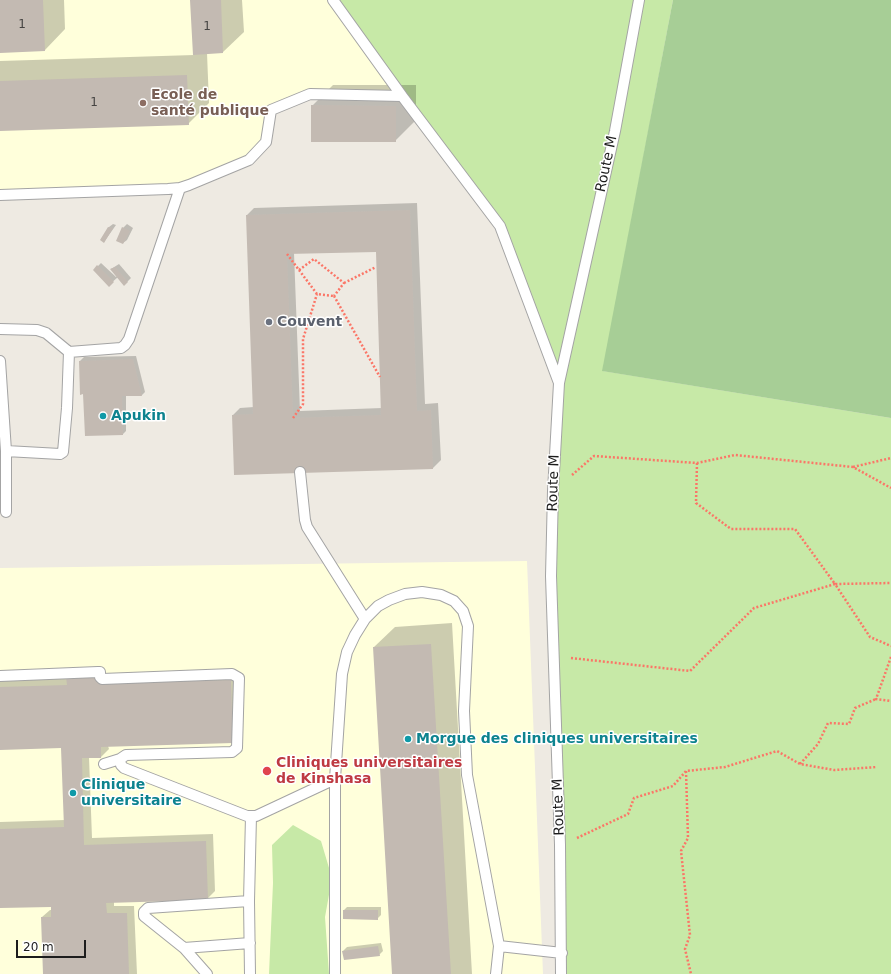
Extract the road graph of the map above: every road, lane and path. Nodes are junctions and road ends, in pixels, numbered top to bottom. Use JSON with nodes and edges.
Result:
{"nodes":[{"id":1,"x":333,"y":0,"type":"edge"},
{"id":2,"x":639,"y":0,"type":"edge"},
{"id":3,"x":402,"y":96,"type":"junction"},
{"id":4,"x":180,"y":188,"type":"junction"},
{"id":5,"x":0,"y":195,"type":"edge"},
{"id":6,"x":287,"y":254,"type":"dead end"},
{"id":7,"x":376,"y":267,"type":"dead end"},
{"id":8,"x":299,"y":270,"type":"junction"},
{"id":9,"x":344,"y":283,"type":"junction"},
{"id":10,"x":317,"y":294,"type":"junction"},
{"id":11,"x":334,"y":296,"type":"junction"},
{"id":12,"x":0,"y":329,"type":"edge"},
{"id":13,"x":69,"y":352,"type":"junction"},
{"id":14,"x":0,"y":361,"type":"edge"},
{"id":15,"x":380,"y":377,"type":"dead end"},
{"id":16,"x":559,"y":384,"type":"junction"},
{"id":17,"x":292,"y":418,"type":"dead end"},
{"id":18,"x":6,"y":451,"type":"junction"},
{"id":19,"x":891,"y":458,"type":"edge"},
{"id":20,"x":697,"y":463,"type":"junction"},
{"id":21,"x":853,"y":467,"type":"junction"},
{"id":22,"x":300,"y":472,"type":"dead end"},
{"id":23,"x":891,"y":488,"type":"edge"},
{"id":24,"x":553,"y":491,"type":"junction"},
{"id":25,"x":6,"y":512,"type":"dead end"},
{"id":26,"x":891,"y":583,"type":"edge"},
{"id":27,"x":835,"y":584,"type":"junction"},
{"id":28,"x":365,"y":619,"type":"junction"},
{"id":29,"x":891,"y":646,"type":"edge"},
{"id":30,"x":554,"y":656,"type":"junction"},
{"id":31,"x":891,"y":657,"type":"edge"},
{"id":32,"x":0,"y":676,"type":"edge"},
{"id":33,"x":876,"y":699,"type":"junction"},
{"id":34,"x":891,"y":701,"type":"edge"},
{"id":35,"x":120,"y":759,"type":"junction"},
{"id":36,"x":104,"y":764,"type":"dead end"},
{"id":37,"x":800,"y":764,"type":"junction"},
{"id":38,"x":877,"y":767,"type":"dead end"},
{"id":39,"x":686,"y":771,"type":"junction"},
{"id":40,"x":335,"y":779,"type":"junction"},
{"id":41,"x":251,"y":816,"type":"junction"},
{"id":42,"x":560,"y":845,"type":"junction"},
{"id":43,"x":249,"y":901,"type":"junction"},
{"id":44,"x":250,"y":943,"type":"junction"},
{"id":45,"x":499,"y":946,"type":"junction"},
{"id":46,"x":184,"y":948,"type":"junction"},
{"id":47,"x":562,"y":953,"type":"junction"},
{"id":48,"x":207,"y":974,"type":"edge"},
{"id":49,"x":250,"y":974,"type":"edge"},
{"id":50,"x":335,"y":974,"type":"edge"},
{"id":51,"x":496,"y":974,"type":"edge"},
{"id":52,"x":561,"y":974,"type":"edge"},
{"id":53,"x":691,"y":974,"type":"edge"}],
"edges":[{"from":1,"to":3,"type":"lane"},
{"from":2,"to":16,"type":"lane","name":"Route M"},
{"from":3,"to":4,"type":"lane"},
{"from":3,"to":16,"type":"lane"},
{"from":4,"to":5,"type":"lane"},
{"from":4,"to":13,"type":"lane"},
{"from":6,"to":8,"type":"path"},
{"from":7,"to":9,"type":"path"},
{"from":8,"to":9,"type":"path"},
{"from":8,"to":10,"type":"path"},
{"from":9,"to":11,"type":"path"},
{"from":10,"to":11,"type":"path"},
{"from":10,"to":17,"type":"path"},
{"from":11,"to":15,"type":"path"},
{"from":12,"to":13,"type":"lane"},
{"from":13,"to":18,"type":"lane"},
{"from":14,"to":18,"type":"lane"},
{"from":16,"to":24,"type":"lane","name":"Route M"},
{"from":18,"to":25,"type":"lane"},
{"from":19,"to":21,"type":"path"},
{"from":20,"to":21,"type":"path"},
{"from":20,"to":24,"type":"path"},
{"from":20,"to":27,"type":"path"},
{"from":21,"to":23,"type":"path"},
{"from":22,"to":28,"type":"lane"},
{"from":24,"to":30,"type":"lane","name":"Route M"},
{"from":26,"to":27,"type":"path"},
{"from":27,"to":29,"type":"path"},
{"from":27,"to":30,"type":"path"},
{"from":28,"to":40,"type":"lane"},
{"from":28,"to":45,"type":"lane"},
{"from":30,"to":42,"type":"lane","name":"Route M"},
{"from":31,"to":33,"type":"path"},
{"from":32,"to":35,"type":"lane"},
{"from":33,"to":34,"type":"path"},
{"from":33,"to":37,"type":"path"},
{"from":35,"to":36,"type":"lane"},
{"from":35,"to":41,"type":"lane"},
{"from":37,"to":38,"type":"path"},
{"from":37,"to":39,"type":"path"},
{"from":39,"to":42,"type":"path"},
{"from":39,"to":53,"type":"path"},
{"from":40,"to":41,"type":"lane"},
{"from":40,"to":50,"type":"lane"},
{"from":41,"to":43,"type":"lane"},
{"from":42,"to":47,"type":"lane","name":"Route M"},
{"from":43,"to":44,"type":"lane"},
{"from":43,"to":46,"type":"lane"},
{"from":44,"to":46,"type":"lane"},
{"from":44,"to":49,"type":"lane"},
{"from":45,"to":47,"type":"lane"},
{"from":45,"to":51,"type":"lane"},
{"from":46,"to":48,"type":"lane"},
{"from":47,"to":52,"type":"lane","name":"Route M"}]}
